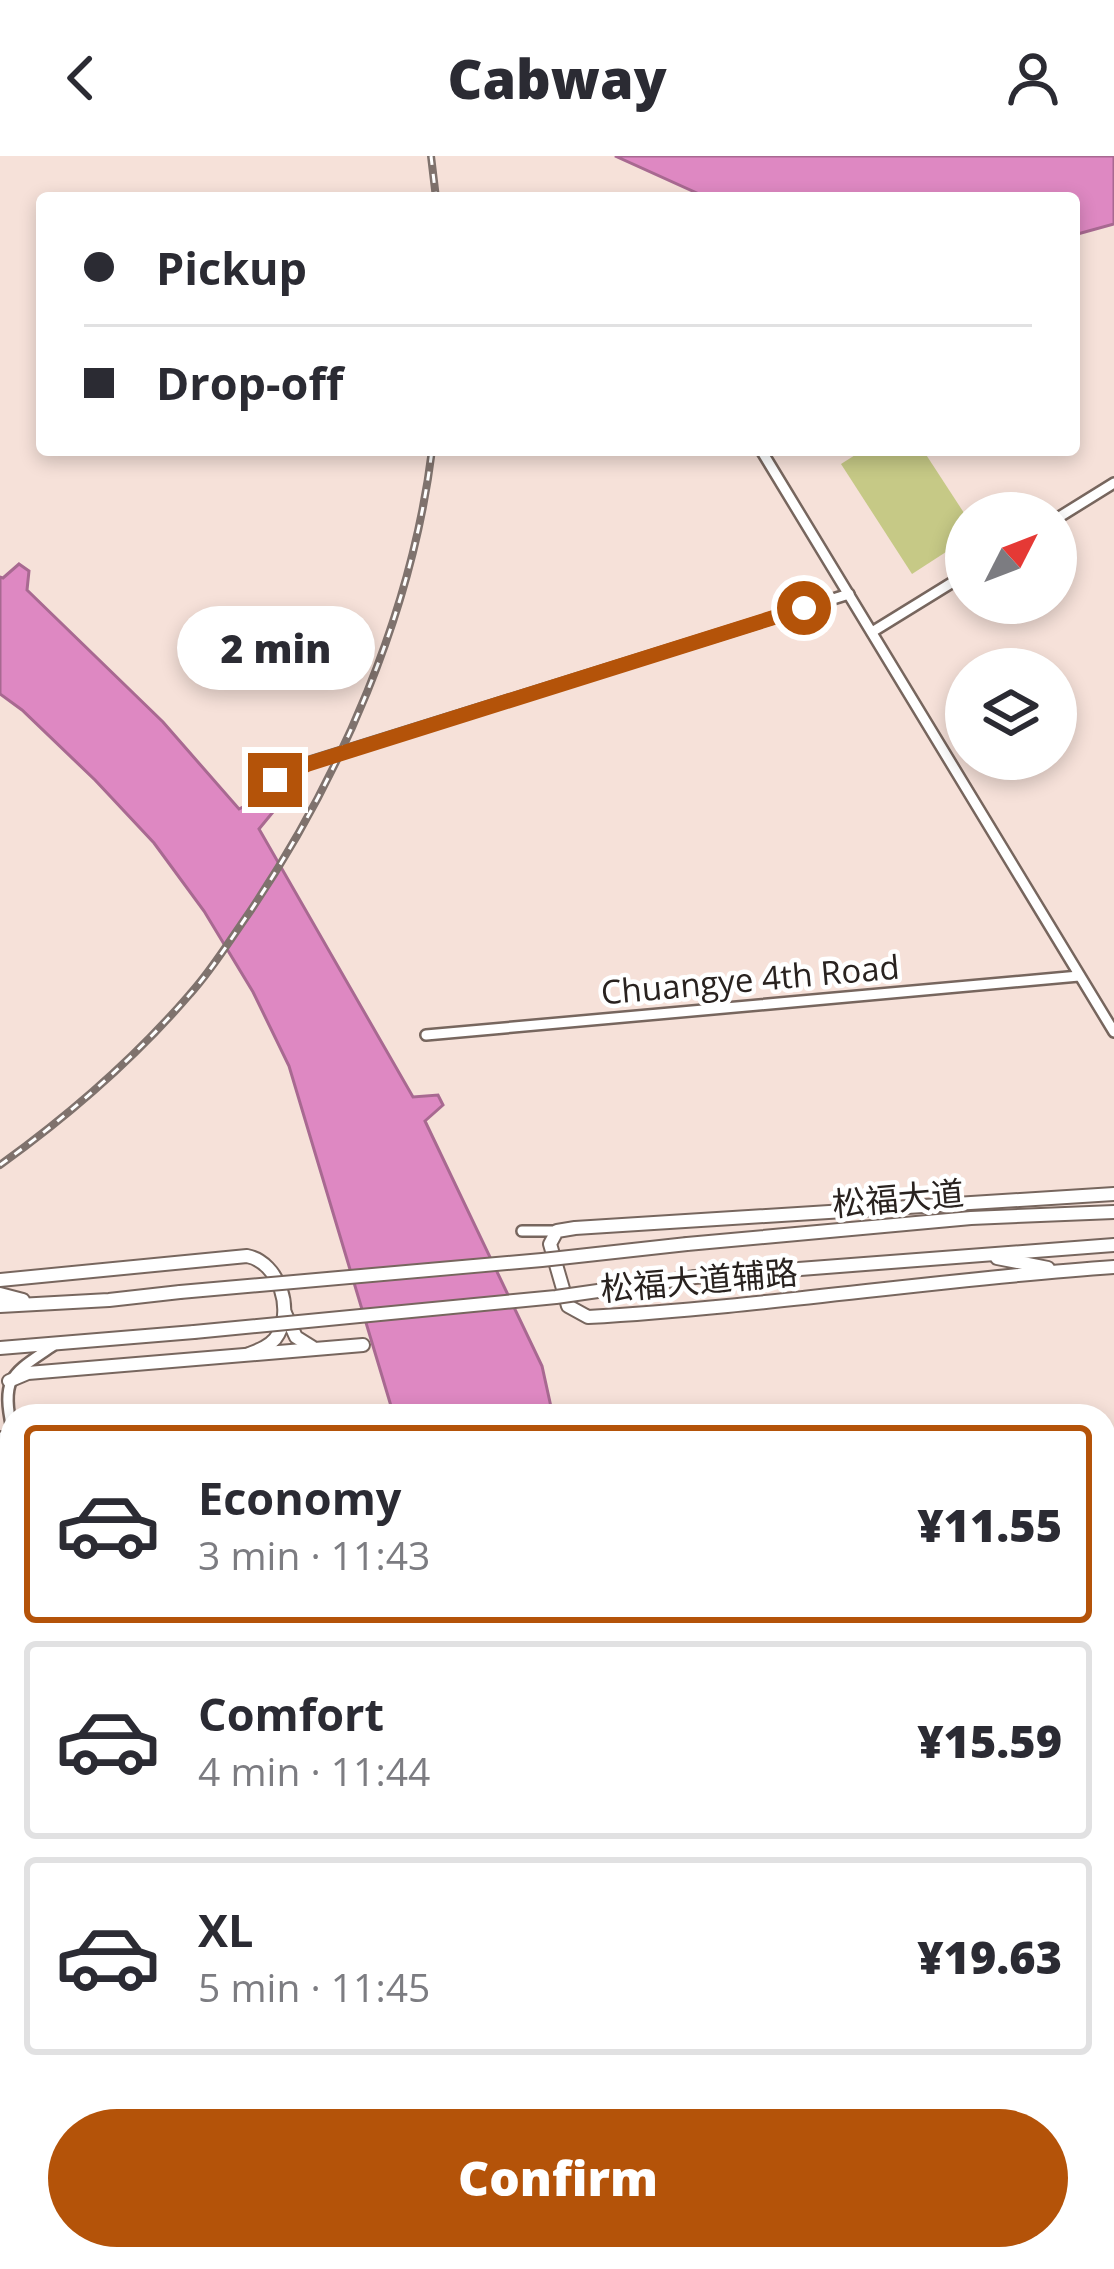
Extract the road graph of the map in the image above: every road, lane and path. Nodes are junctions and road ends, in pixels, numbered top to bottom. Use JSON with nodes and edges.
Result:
{"nodes":[{"id":1,"x":764,"y":456,"type":"edge"},
{"id":2,"x":1114,"y":483,"type":"edge"},
{"id":3,"x":1077,"y":506,"type":"edge"},
{"id":4,"x":945,"y":587,"type":"edge"},
{"id":5,"x":849,"y":594,"type":"junction"},
{"id":6,"x":872,"y":632,"type":"junction"},
{"id":7,"x":275,"y":780,"type":"dead end"},
{"id":8,"x":1079,"y":976,"type":"junction"},
{"id":9,"x":1114,"y":1032,"type":"edge"},
{"id":10,"x":426,"y":1034,"type":"dead end"},
{"id":11,"x":1114,"y":1194,"type":"edge"},
{"id":12,"x":1043,"y":1198,"type":"junction"},
{"id":13,"x":1114,"y":1212,"type":"edge"},
{"id":14,"x":971,"y":1218,"type":"junction"},
{"id":15,"x":522,"y":1231,"type":"dead end"},
{"id":16,"x":557,"y":1231,"type":"junction"},
{"id":17,"x":1114,"y":1245,"type":"edge"},
{"id":18,"x":978,"y":1254,"type":"junction"},
{"id":19,"x":1114,"y":1267,"type":"edge"},
{"id":20,"x":1059,"y":1270,"type":"junction"},
{"id":21,"x":0,"y":1280,"type":"edge"},
{"id":22,"x":0,"y":1294,"type":"edge"},
{"id":23,"x":36,"y":1304,"type":"junction"},
{"id":24,"x":0,"y":1306,"type":"edge"},
{"id":25,"x":283,"y":1306,"type":"junction"},
{"id":26,"x":56,"y":1344,"type":"junction"},
{"id":27,"x":363,"y":1345,"type":"dead end"},
{"id":28,"x":0,"y":1348,"type":"edge"},
{"id":29,"x":316,"y":1349,"type":"junction"},
{"id":30,"x":249,"y":1354,"type":"junction"},
{"id":31,"x":8,"y":1381,"type":"junction"},
{"id":32,"x":5,"y":1404,"type":"edge"}],
"edges":[{"from":1,"to":5,"type":"street"},
{"from":2,"to":3,"type":"street"},
{"from":4,"to":6,"type":"street"},
{"from":5,"to":6,"type":"street"},
{"from":5,"to":7,"type":"street"},
{"from":6,"to":8,"type":"street"},
{"from":8,"to":9,"type":"street"},
{"from":8,"to":10,"type":"street","name":"Chuangye 4th Road"},
{"from":11,"to":12,"type":"main road","name":"松福大道辅路"},
{"from":12,"to":14,"type":"main road"},
{"from":12,"to":16,"type":"main road","name":"松福大道辅路"},
{"from":13,"to":14,"type":"main road","name":"松福大道"},
{"from":14,"to":23,"type":"main road","name":"松福大道","bridge":true},
{"from":15,"to":16,"type":"street"},
{"from":16,"to":20,"type":"main road","name":"松福大道辅路"},
{"from":17,"to":18,"type":"main road","name":"松福大道"},
{"from":18,"to":20,"type":"main road"},
{"from":18,"to":26,"type":"main road","name":"松福大道","bridge":true},
{"from":19,"to":20,"type":"main road","name":"松福大道辅路"},
{"from":21,"to":25,"type":"main road"},
{"from":22,"to":23,"type":"main road"},
{"from":23,"to":24,"type":"main road"},
{"from":25,"to":29,"type":"main road"},
{"from":25,"to":30,"type":"main road"},
{"from":26,"to":28,"type":"main road","name":"松福大道"},
{"from":26,"to":31,"type":"street"},
{"from":27,"to":29,"type":"main road"},
{"from":29,"to":30,"type":"main road"},
{"from":30,"to":31,"type":"main road"},
{"from":31,"to":32,"type":"street"}]}
